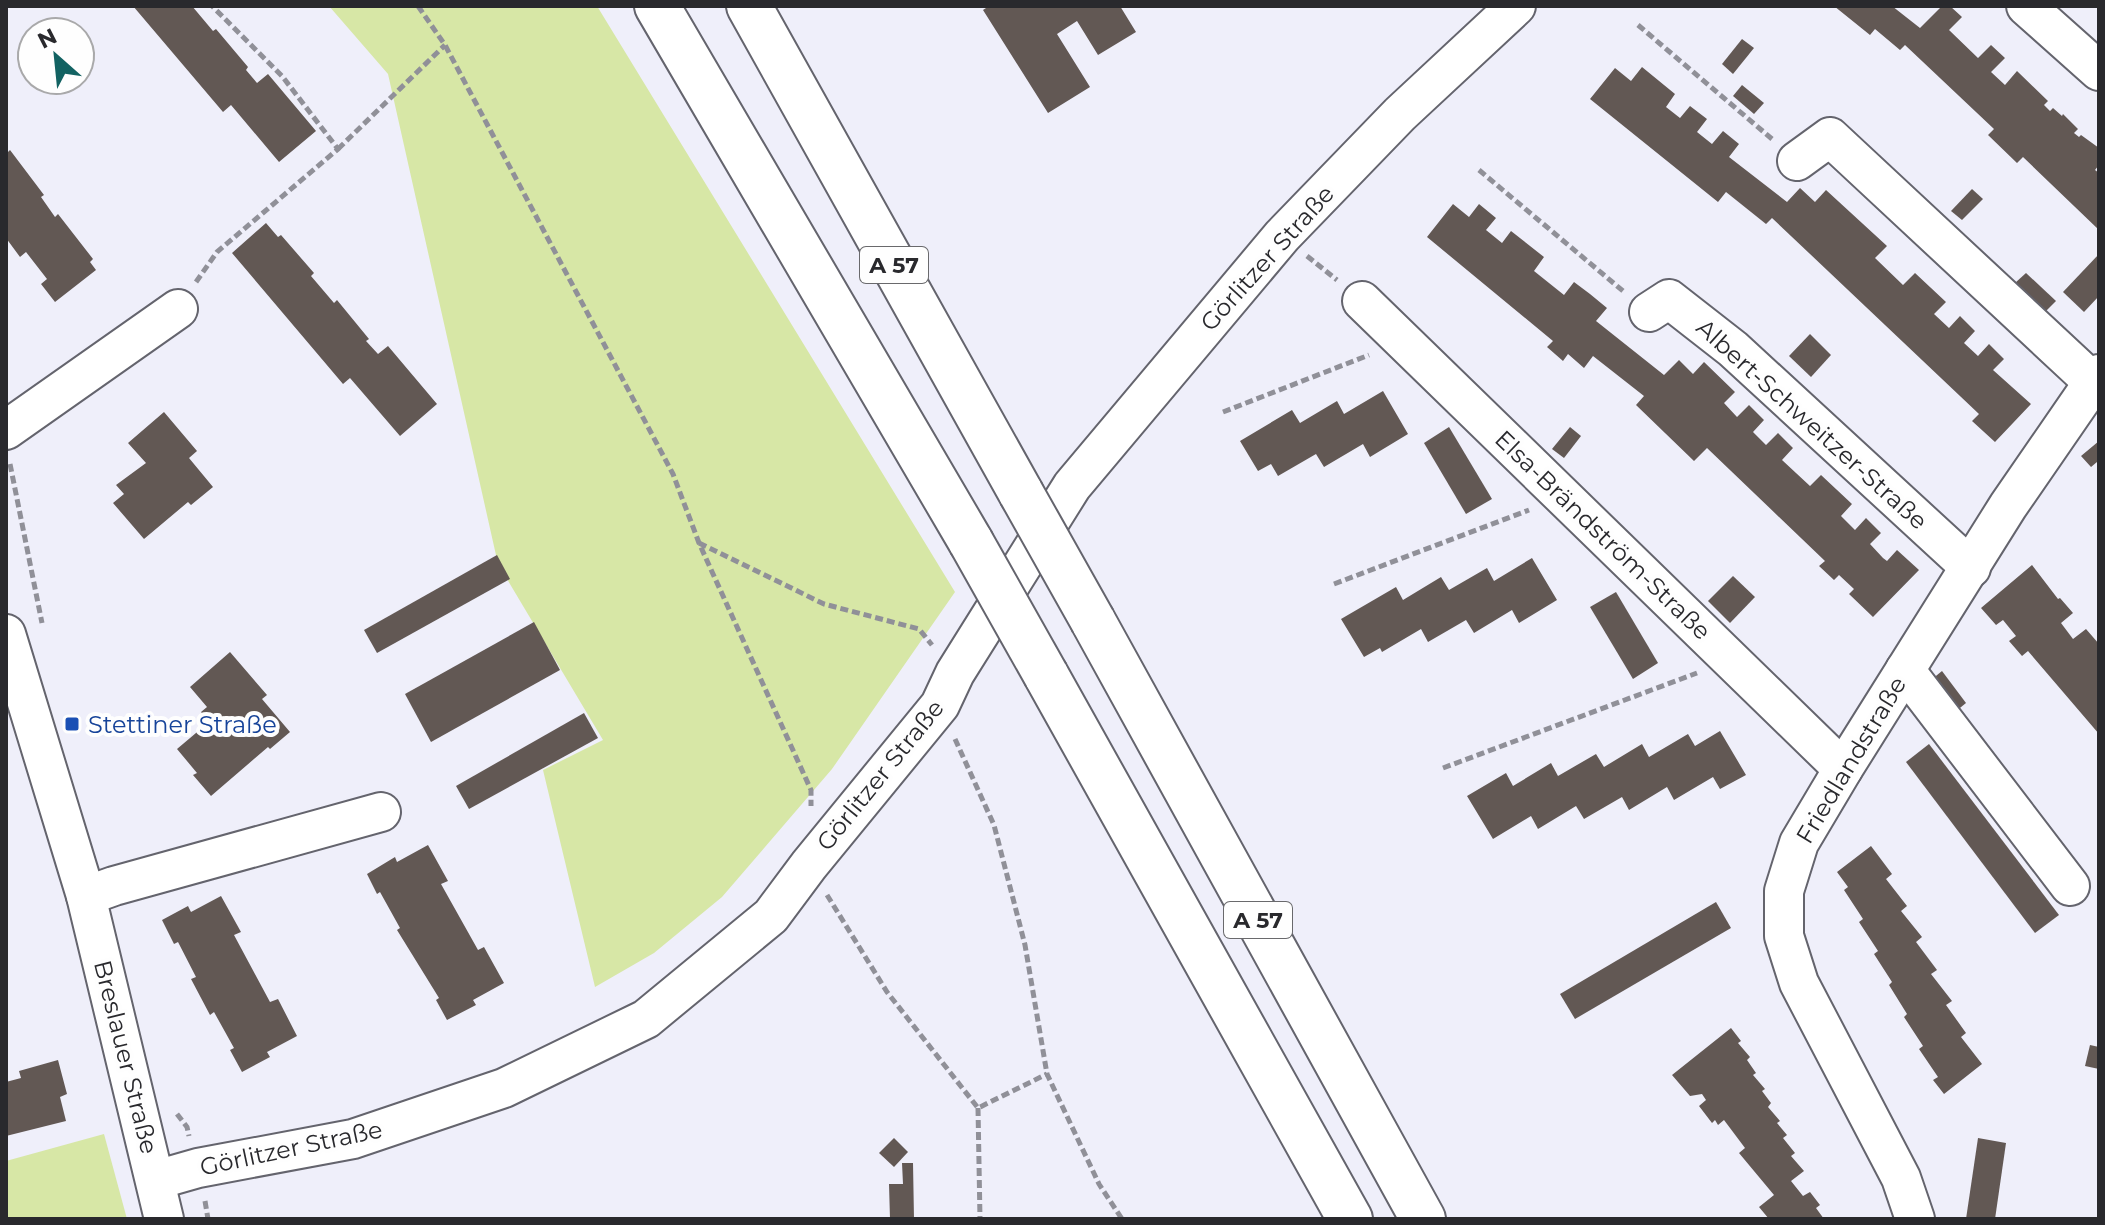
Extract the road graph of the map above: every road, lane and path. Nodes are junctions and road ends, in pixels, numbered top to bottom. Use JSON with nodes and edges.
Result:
{"nodes":[{"id":1,"x":212,"y":6,"type":"edge"},
{"id":2,"x":418,"y":6,"type":"edge"},
{"id":3,"x":657,"y":6,"type":"edge"},
{"id":4,"x":749,"y":6,"type":"edge"},
{"id":5,"x":1516,"y":6,"type":"edge"},
{"id":6,"x":2026,"y":6,"type":"edge"},
{"id":7,"x":1638,"y":25,"type":"dead end"},
{"id":8,"x":445,"y":45,"type":"junction"},
{"id":9,"x":2099,"y":71,"type":"edge"},
{"id":10,"x":338,"y":149,"type":"junction"},
{"id":11,"x":1797,"y":161,"type":"joint"},
{"id":12,"x":1479,"y":170,"type":"dead end"},
{"id":13,"x":1282,"y":236,"type":"junction"},
{"id":14,"x":1362,"y":301,"type":"joint"},
{"id":15,"x":178,"y":309,"type":"joint"},
{"id":16,"x":1649,"y":312,"type":"joint"},
{"id":17,"x":1403,"y":341,"type":"junction"},
{"id":18,"x":2096,"y":378,"type":"edge"},
{"id":19,"x":1223,"y":412,"type":"dead end"},
{"id":20,"x":6,"y":430,"type":"edge"},
{"id":21,"x":1564,"y":497,"type":"junction"},
{"id":22,"x":699,"y":543,"type":"junction"},
{"id":23,"x":1971,"y":568,"type":"junction"},
{"id":24,"x":1334,"y":584,"type":"dead end"},
{"id":25,"x":6,"y":634,"type":"edge"},
{"id":26,"x":1732,"y":661,"type":"junction"},
{"id":27,"x":1905,"y":670,"type":"junction"},
{"id":28,"x":948,"y":689,"type":"junction"},
{"id":29,"x":1443,"y":768,"type":"dead end"},
{"id":30,"x":1843,"y":769,"type":"junction"},
{"id":31,"x":381,"y":812,"type":"dead end"},
{"id":32,"x":809,"y":865,"type":"junction"},
{"id":33,"x":2070,"y":886,"type":"dead end"},
{"id":34,"x":86,"y":896,"type":"junction"},
{"id":35,"x":1047,"y":1074,"type":"junction"},
{"id":36,"x":978,"y":1108,"type":"junction"},
{"id":37,"x":156,"y":1180,"type":"junction"},
{"id":38,"x":164,"y":1219,"type":"edge"},
{"id":39,"x":980,"y":1219,"type":"edge"},
{"id":40,"x":1122,"y":1219,"type":"edge"},
{"id":41,"x":1350,"y":1219,"type":"edge"},
{"id":42,"x":1423,"y":1219,"type":"edge"},
{"id":43,"x":1915,"y":1219,"type":"edge"}],
"edges":[{"from":1,"to":10,"type":"path"},
{"from":2,"to":8,"type":"path"},
{"from":3,"to":41,"type":"highway","number":"A 57","bridge":true},
{"from":4,"to":42,"type":"highway","number":"A 57","bridge":true},
{"from":5,"to":13,"type":"street","name":"Görlitzer Straße"},
{"from":6,"to":9,"type":"street"},
{"from":7,"to":11,"type":"path"},
{"from":8,"to":10,"type":"path"},
{"from":8,"to":22,"type":"path"},
{"from":10,"to":15,"type":"path"},
{"from":11,"to":18,"type":"street"},
{"from":12,"to":16,"type":"path"},
{"from":13,"to":14,"type":"path"},
{"from":13,"to":28,"type":"street","name":"Görlitzer Straße"},
{"from":14,"to":17,"type":"street","name":"Elsa-Brändström-Straße"},
{"from":15,"to":20,"type":"street"},
{"from":16,"to":23,"type":"street","name":"Albert-Schweitzer-Straße"},
{"from":17,"to":19,"type":"path"},
{"from":17,"to":21,"type":"street","name":"Elsa-Brändström-Straße"},
{"from":18,"to":23,"type":"street","name":"Friedlandstraße"},
{"from":21,"to":24,"type":"path"},
{"from":21,"to":26,"type":"street","name":"Elsa-Brändström-Straße"},
{"from":22,"to":28,"type":"path"},
{"from":22,"to":32,"type":"path"},
{"from":23,"to":27,"type":"street","name":"Friedlandstraße"},
{"from":25,"to":34,"type":"street","name":"Breslauer Straße"},
{"from":26,"to":29,"type":"path"},
{"from":26,"to":30,"type":"street","name":"Elsa-Brändström-Straße"},
{"from":27,"to":30,"type":"street","name":"Friedlandstraße"},
{"from":27,"to":33,"type":"street"},
{"from":28,"to":32,"type":"street","name":"Görlitzer Straße"},
{"from":28,"to":35,"type":"path"},
{"from":30,"to":43,"type":"street","name":"Friedlandstraße"},
{"from":31,"to":34,"type":"street"},
{"from":32,"to":36,"type":"path"},
{"from":32,"to":37,"type":"street","name":"Görlitzer Straße"},
{"from":34,"to":37,"type":"street","name":"Breslauer Straße"},
{"from":35,"to":36,"type":"path"},
{"from":35,"to":40,"type":"path"},
{"from":36,"to":39,"type":"path"},
{"from":37,"to":38,"type":"street","name":"Breslauer Straße"}]}
